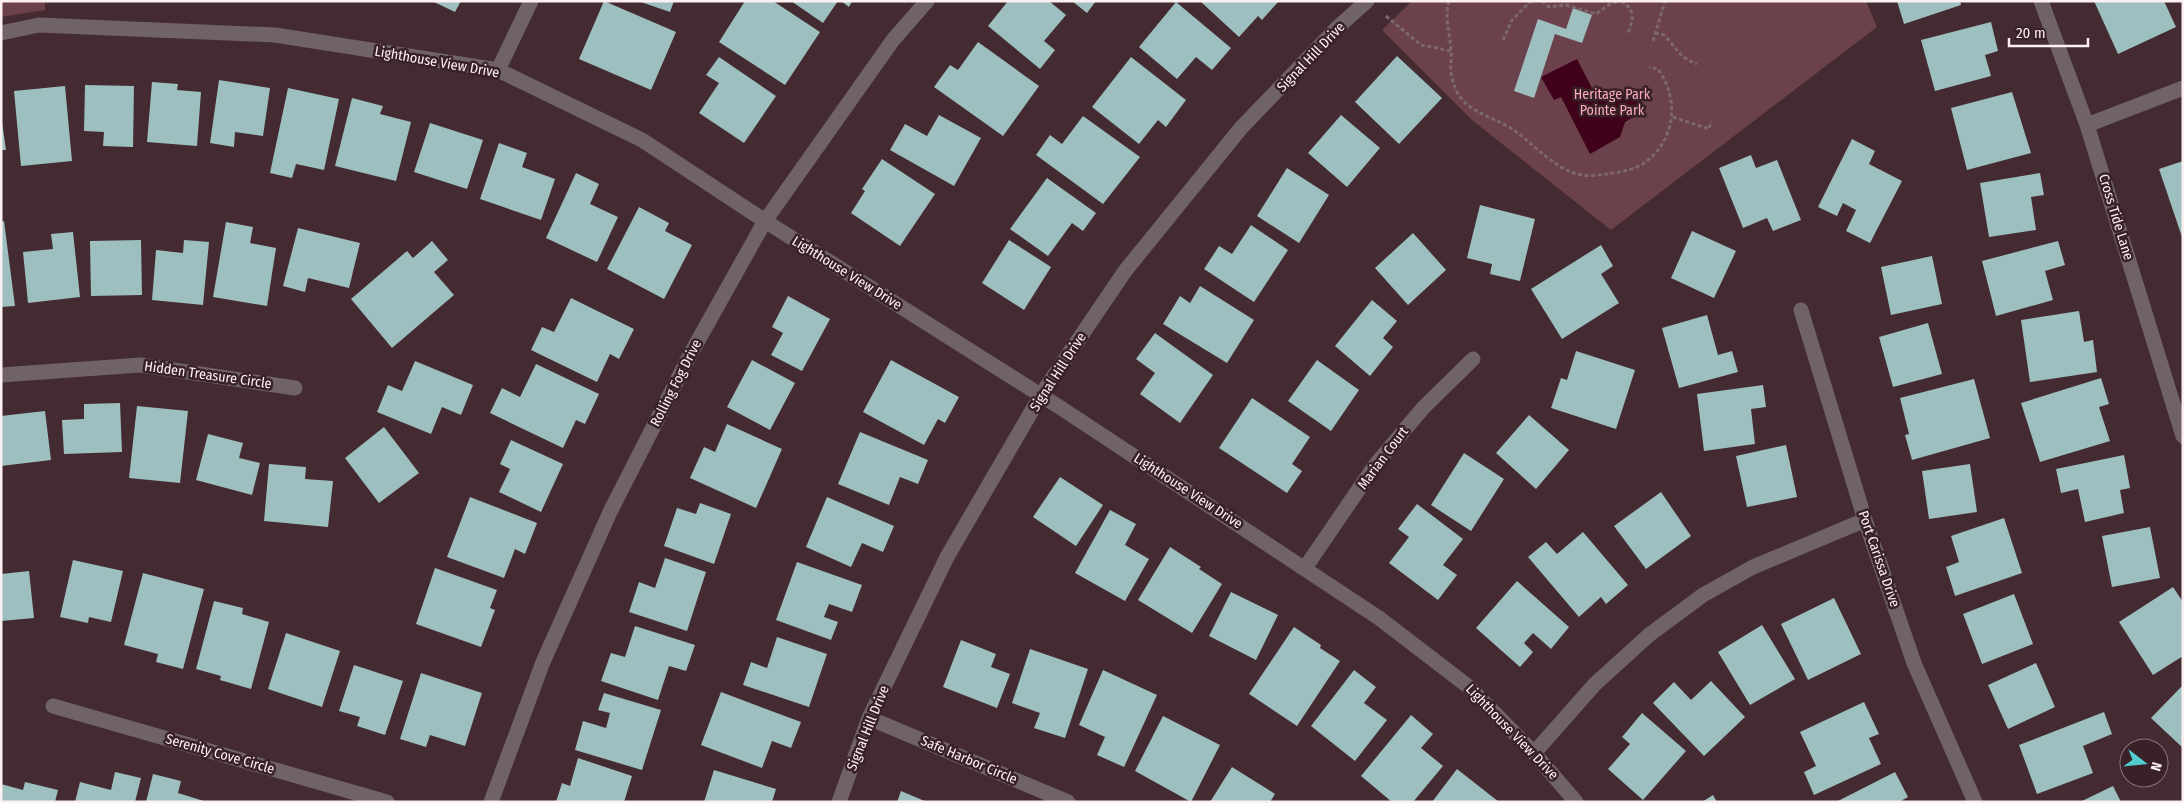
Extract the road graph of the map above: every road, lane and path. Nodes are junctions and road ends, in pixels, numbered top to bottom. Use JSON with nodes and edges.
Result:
{"nodes":[{"id":1,"x":531,"y":1,"type":"edge"},
{"id":2,"x":927,"y":1,"type":"edge"},
{"id":3,"x":1367,"y":1,"type":"edge"},
{"id":4,"x":1449,"y":1,"type":"edge"},
{"id":5,"x":1531,"y":1,"type":"edge"},
{"id":6,"x":1542,"y":1,"type":"edge"},
{"id":7,"x":1620,"y":1,"type":"edge"},
{"id":8,"x":1665,"y":1,"type":"edge"},
{"id":9,"x":2041,"y":1,"type":"edge"},
{"id":10,"x":1386,"y":16,"type":"dead end"},
{"id":11,"x":1,"y":33,"type":"edge"},
{"id":12,"x":1628,"y":33,"type":"dead end"},
{"id":13,"x":1655,"y":33,"type":"junction"},
{"id":14,"x":1503,"y":40,"type":"dead end"},
{"id":15,"x":1653,"y":41,"type":"dead end"},
{"id":16,"x":1451,"y":51,"type":"junction"},
{"id":17,"x":1697,"y":64,"type":"dead end"},
{"id":18,"x":1649,"y":67,"type":"dead end"},
{"id":19,"x":498,"y":70,"type":"junction"},
{"id":20,"x":2183,"y":88,"type":"edge"},
{"id":21,"x":1672,"y":117,"type":"junction"},
{"id":22,"x":1711,"y":121,"type":"dead end"},
{"id":23,"x":2087,"y":125,"type":"junction"},
{"id":24,"x":765,"y":221,"type":"junction"},
{"id":25,"x":1801,"y":310,"type":"dead end"},
{"id":26,"x":1473,"y":359,"type":"dead end"},
{"id":27,"x":1,"y":375,"type":"edge"},
{"id":28,"x":295,"y":388,"type":"dead end"},
{"id":29,"x":1041,"y":395,"type":"junction"},
{"id":30,"x":2183,"y":436,"type":"edge"},
{"id":31,"x":1865,"y":520,"type":"junction"},
{"id":32,"x":1305,"y":568,"type":"junction"},
{"id":33,"x":53,"y":706,"type":"dead end"},
{"id":34,"x":869,"y":718,"type":"junction"},
{"id":35,"x":1534,"y":753,"type":"junction"},
{"id":36,"x":386,"y":802,"type":"edge"},
{"id":37,"x":491,"y":802,"type":"edge"},
{"id":38,"x":839,"y":802,"type":"edge"},
{"id":39,"x":1068,"y":802,"type":"edge"},
{"id":40,"x":1576,"y":802,"type":"edge"},
{"id":41,"x":1975,"y":802,"type":"edge"}],
"edges":[{"from":1,"to":19,"type":"street"},
{"from":2,"to":24,"type":"street","name":"Rolling Fog Drive"},
{"from":3,"to":29,"type":"street","name":"Signal Hill Drive"},
{"from":4,"to":16,"type":"path"},
{"from":5,"to":14,"type":"path"},
{"from":6,"to":7,"type":"path"},
{"from":7,"to":12,"type":"path"},
{"from":8,"to":13,"type":"path"},
{"from":9,"to":23,"type":"street","name":"Cross Tide Lane"},
{"from":10,"to":16,"type":"path"},
{"from":11,"to":19,"type":"street","name":"Lighthouse View Drive"},
{"from":13,"to":15,"type":"path"},
{"from":13,"to":17,"type":"path"},
{"from":16,"to":21,"type":"path"},
{"from":18,"to":21,"type":"path"},
{"from":19,"to":24,"type":"street","name":"Lighthouse View Drive"},
{"from":20,"to":23,"type":"street"},
{"from":21,"to":22,"type":"path"},
{"from":23,"to":30,"type":"street","name":"Cross Tide Lane"},
{"from":24,"to":29,"type":"street","name":"Lighthouse View Drive"},
{"from":24,"to":37,"type":"street","name":"Rolling Fog Drive"},
{"from":25,"to":31,"type":"street","name":"Port Carissa Drive"},
{"from":26,"to":32,"type":"street","name":"Marian Court"},
{"from":27,"to":28,"type":"street","name":"Hidden Treasure Circle"},
{"from":29,"to":32,"type":"street","name":"Lighthouse View Drive"},
{"from":29,"to":34,"type":"street","name":"Signal Hill Drive"},
{"from":31,"to":35,"type":"street"},
{"from":31,"to":41,"type":"street","name":"Port Carissa Drive"},
{"from":32,"to":35,"type":"street","name":"Lighthouse View Drive"},
{"from":33,"to":36,"type":"street","name":"Serenity Cove Circle"},
{"from":34,"to":38,"type":"street","name":"Signal Hill Drive"},
{"from":34,"to":39,"type":"street","name":"Safe Harbor Circle"},
{"from":35,"to":40,"type":"street","name":"Lighthouse View Drive"}]}
